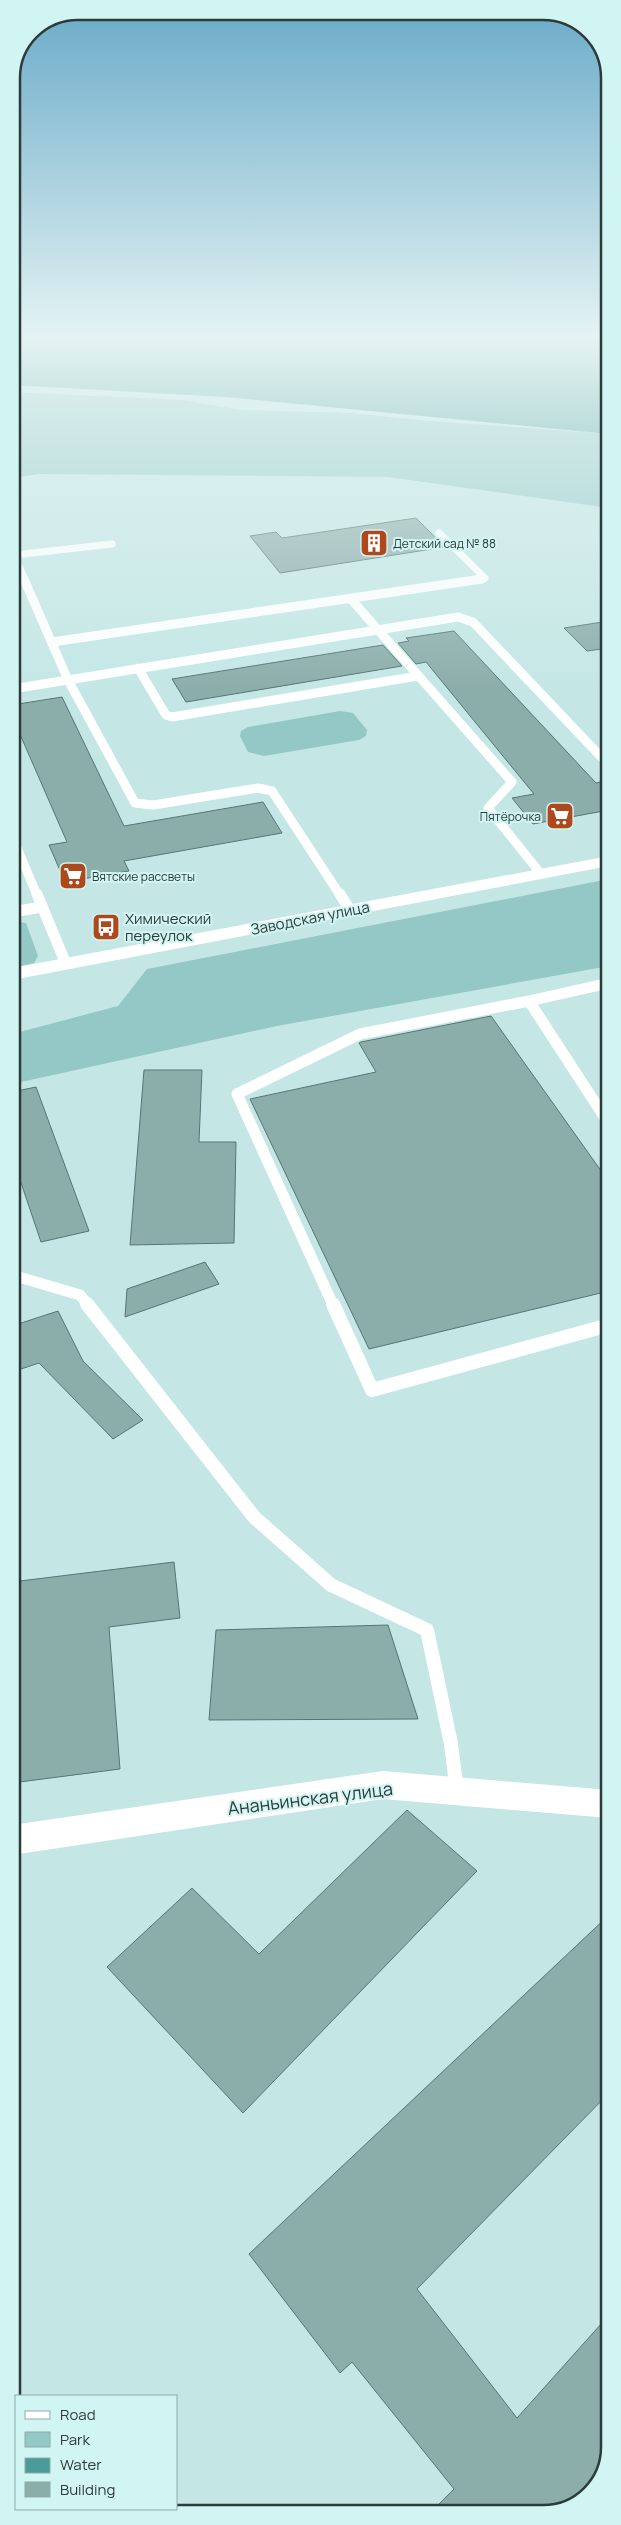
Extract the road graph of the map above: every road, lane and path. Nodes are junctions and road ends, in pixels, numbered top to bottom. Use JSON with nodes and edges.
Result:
{"nodes":[{"id":1,"x":439,"y":533,"type":"dead end"},
{"id":2,"x":112,"y":544,"type":"dead end"},
{"id":3,"x":20,"y":551,"type":"edge"},
{"id":4,"x":20,"y":568,"type":"edge"},
{"id":5,"x":350,"y":598,"type":"junction"},
{"id":6,"x":380,"y":630,"type":"junction"},
{"id":7,"x":52,"y":642,"type":"junction"},
{"id":8,"x":138,"y":668,"type":"junction"},
{"id":9,"x":418,"y":676,"type":"junction"},
{"id":10,"x":68,"y":680,"type":"junction"},
{"id":11,"x":20,"y":687,"type":"edge"},
{"id":12,"x":601,"y":757,"type":"edge"},
{"id":13,"x":20,"y":855,"type":"edge"},
{"id":14,"x":601,"y":863,"type":"edge"},
{"id":15,"x":541,"y":874,"type":"junction"},
{"id":16,"x":42,"y":907,"type":"junction"},
{"id":17,"x":350,"y":910,"type":"junction"},
{"id":18,"x":20,"y":911,"type":"edge"},
{"id":19,"x":66,"y":964,"type":"junction"},
{"id":20,"x":20,"y":973,"type":"edge"},
{"id":21,"x":601,"y":985,"type":"edge"},
{"id":22,"x":530,"y":1001,"type":"junction"},
{"id":23,"x":601,"y":1112,"type":"edge"},
{"id":24,"x":20,"y":1277,"type":"edge"},
{"id":25,"x":601,"y":1327,"type":"edge"},
{"id":26,"x":458,"y":1791,"type":"junction"},
{"id":27,"x":601,"y":1803,"type":"edge"},
{"id":28,"x":20,"y":1839,"type":"edge"}],
"edges":[{"from":1,"to":5,"type":"lane"},
{"from":2,"to":3,"type":"lane"},
{"from":4,"to":7,"type":"lane"},
{"from":5,"to":6,"type":"lane"},
{"from":5,"to":7,"type":"lane"},
{"from":6,"to":8,"type":"lane"},
{"from":6,"to":9,"type":"lane"},
{"from":6,"to":12,"type":"lane"},
{"from":7,"to":10,"type":"lane"},
{"from":8,"to":9,"type":"lane"},
{"from":8,"to":10,"type":"lane"},
{"from":9,"to":15,"type":"lane"},
{"from":10,"to":11,"type":"lane"},
{"from":10,"to":17,"type":"lane"},
{"from":13,"to":16,"type":"lane"},
{"from":14,"to":15,"type":"street","name":"Заводская улица"},
{"from":15,"to":17,"type":"street","name":"Заводская улица"},
{"from":16,"to":18,"type":"lane"},
{"from":16,"to":19,"type":"lane"},
{"from":17,"to":19,"type":"street","name":"Заводская улица"},
{"from":19,"to":20,"type":"street","name":"Заводская улица"},
{"from":21,"to":22,"type":"lane"},
{"from":22,"to":23,"type":"lane"},
{"from":22,"to":25,"type":"lane"},
{"from":24,"to":26,"type":"lane"},
{"from":26,"to":27,"type":"street","name":"Ананьинская улица"},
{"from":26,"to":28,"type":"street","name":"Ананьинская улица"}]}
